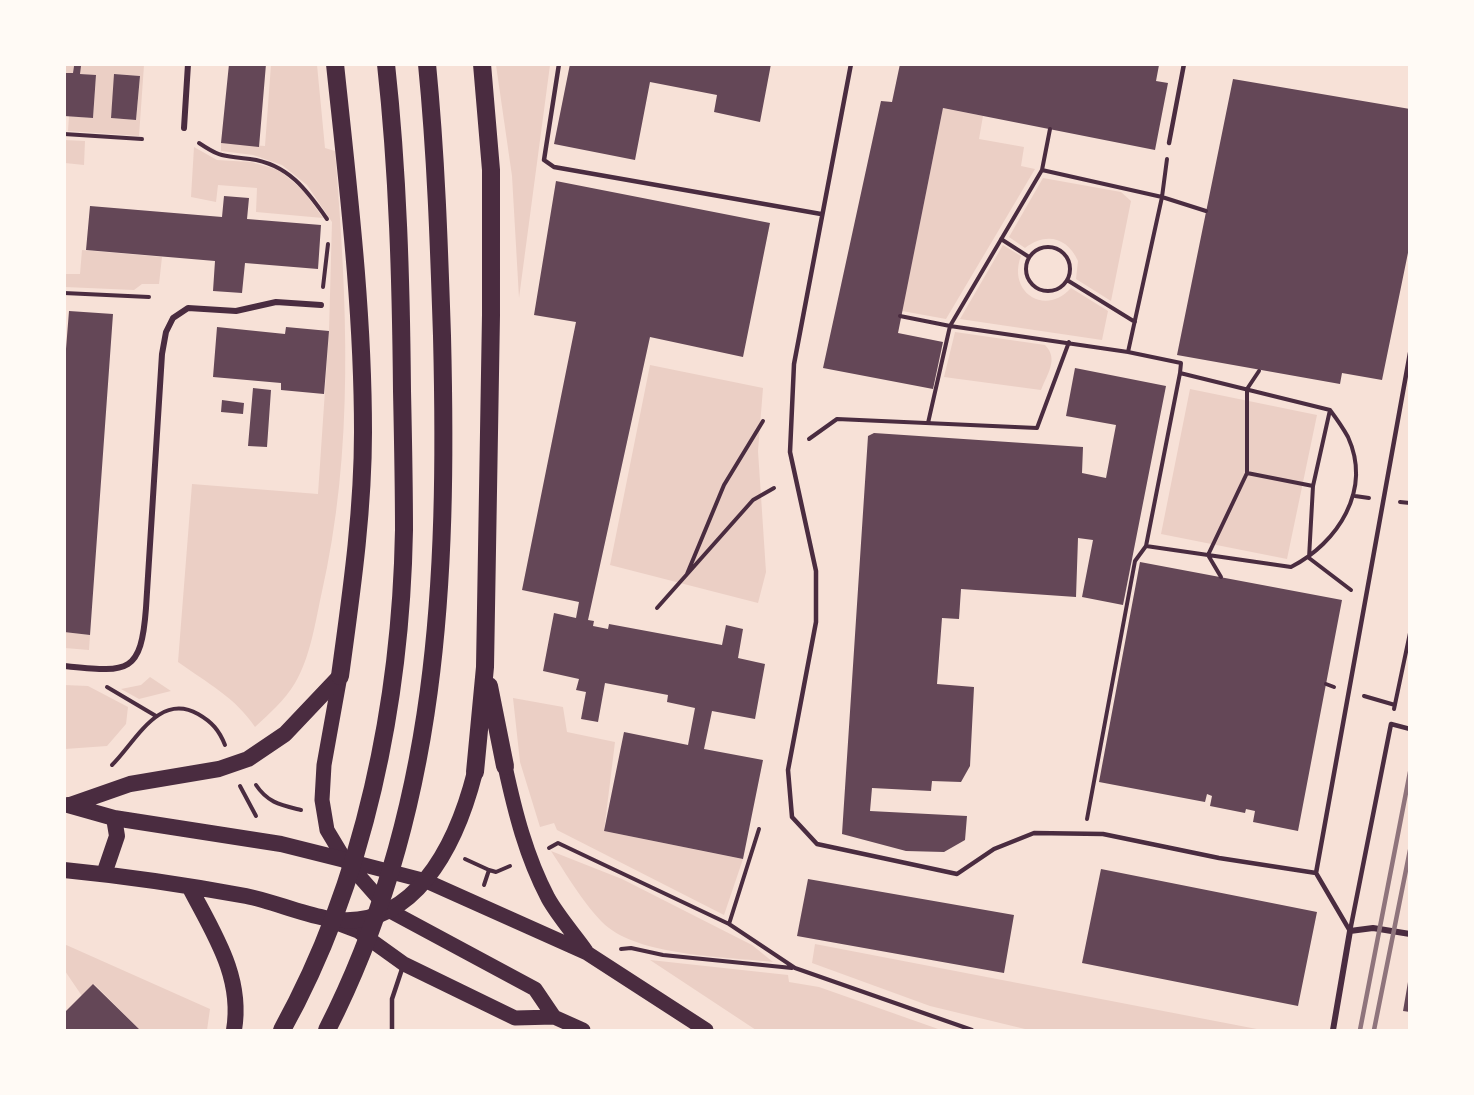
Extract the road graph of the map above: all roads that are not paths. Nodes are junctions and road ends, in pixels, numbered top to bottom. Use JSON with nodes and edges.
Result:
{"nodes":[{"id":1,"x":188,"y":64,"type":"edge"},
{"id":2,"x":335,"y":64,"type":"edge"},
{"id":3,"x":386,"y":64,"type":"edge"},
{"id":4,"x":427,"y":64,"type":"edge"},
{"id":5,"x":482,"y":64,"type":"edge"},
{"id":6,"x":559,"y":64,"type":"edge"},
{"id":7,"x":851,"y":64,"type":"edge"},
{"id":8,"x":1184,"y":64,"type":"edge"},
{"id":9,"x":184,"y":128,"type":"dead end"},
{"id":10,"x":1168,"y":143,"type":"road end"},
{"id":11,"x":821,"y":214,"type":"junction"},
{"id":12,"x":321,"y":305,"type":"road end"},
{"id":13,"x":1410,"y":353,"type":"edge"},
{"id":14,"x":64,"y":666,"type":"edge"},
{"id":15,"x":485,"y":667,"type":"junction"},
{"id":16,"x":340,"y":676,"type":"junction"},
{"id":17,"x":1410,"y":729,"type":"edge"},
{"id":18,"x":505,"y":766,"type":"joint"},
{"id":19,"x":475,"y":772,"type":"joint"},
{"id":20,"x":67,"y":805,"type":"edge"},
{"id":21,"x":114,"y":818,"type":"junction"},
{"id":22,"x":345,"y":860,"type":"junction"},
{"id":23,"x":64,"y":870,"type":"edge"},
{"id":24,"x":1316,"y":873,"type":"junction"},
{"id":25,"x":104,"y":874,"type":"junction"},
{"id":26,"x":426,"y":881,"type":"junction"},
{"id":27,"x":190,"y":888,"type":"junction"},
{"id":28,"x":390,"y":911,"type":"junction"},
{"id":29,"x":327,"y":919,"type":"junction"},
{"id":30,"x":1350,"y":931,"type":"junction"},
{"id":31,"x":1410,"y":934,"type":"edge"},
{"id":32,"x":587,"y":953,"type":"junction"},
{"id":33,"x":404,"y":964,"type":"junction"},
{"id":34,"x":554,"y":1017,"type":"junction"},
{"id":35,"x":234,"y":1030,"type":"edge"},
{"id":36,"x":282,"y":1030,"type":"edge"},
{"id":37,"x":327,"y":1030,"type":"edge"},
{"id":38,"x":392,"y":1030,"type":"edge"},
{"id":39,"x":583,"y":1030,"type":"edge"},
{"id":40,"x":706,"y":1030,"type":"edge"},
{"id":41,"x":1333,"y":1030,"type":"edge"}],
"edges":[{"from":1,"to":9,"type":"street"},
{"from":2,"to":16,"type":"highway"},
{"from":3,"to":36,"type":"highway"},
{"from":4,"to":37,"type":"highway"},
{"from":5,"to":15,"type":"highway"},
{"from":6,"to":11,"type":"lane"},
{"from":7,"to":11,"type":"lane"},
{"from":8,"to":10,"type":"lane"},
{"from":11,"to":24,"type":"lane"},
{"from":12,"to":14,"type":"street"},
{"from":13,"to":24,"type":"lane"},
{"from":15,"to":18,"type":"highway"},
{"from":15,"to":19,"type":"highway"},
{"from":16,"to":20,"type":"highway"},
{"from":16,"to":22,"type":"main road"},
{"from":17,"to":30,"type":"lane"},
{"from":18,"to":32,"type":"main road"},
{"from":19,"to":26,"type":"highway"},
{"from":20,"to":21,"type":"highway"},
{"from":21,"to":22,"type":"highway"},
{"from":21,"to":25,"type":"highway"},
{"from":22,"to":26,"type":"main road"},
{"from":22,"to":28,"type":"main road"},
{"from":23,"to":25,"type":"highway"},
{"from":24,"to":30,"type":"lane"},
{"from":25,"to":27,"type":"highway"},
{"from":26,"to":28,"type":"highway"},
{"from":26,"to":32,"type":"main road"},
{"from":27,"to":29,"type":"highway"},
{"from":27,"to":35,"type":"highway"},
{"from":28,"to":29,"type":"highway"},
{"from":28,"to":34,"type":"main road"},
{"from":29,"to":33,"type":"main road"},
{"from":30,"to":31,"type":"street"},
{"from":30,"to":41,"type":"street"},
{"from":32,"to":40,"type":"main road"},
{"from":33,"to":34,"type":"main road"},
{"from":33,"to":38,"type":"lane"},
{"from":34,"to":39,"type":"main road"}]}
